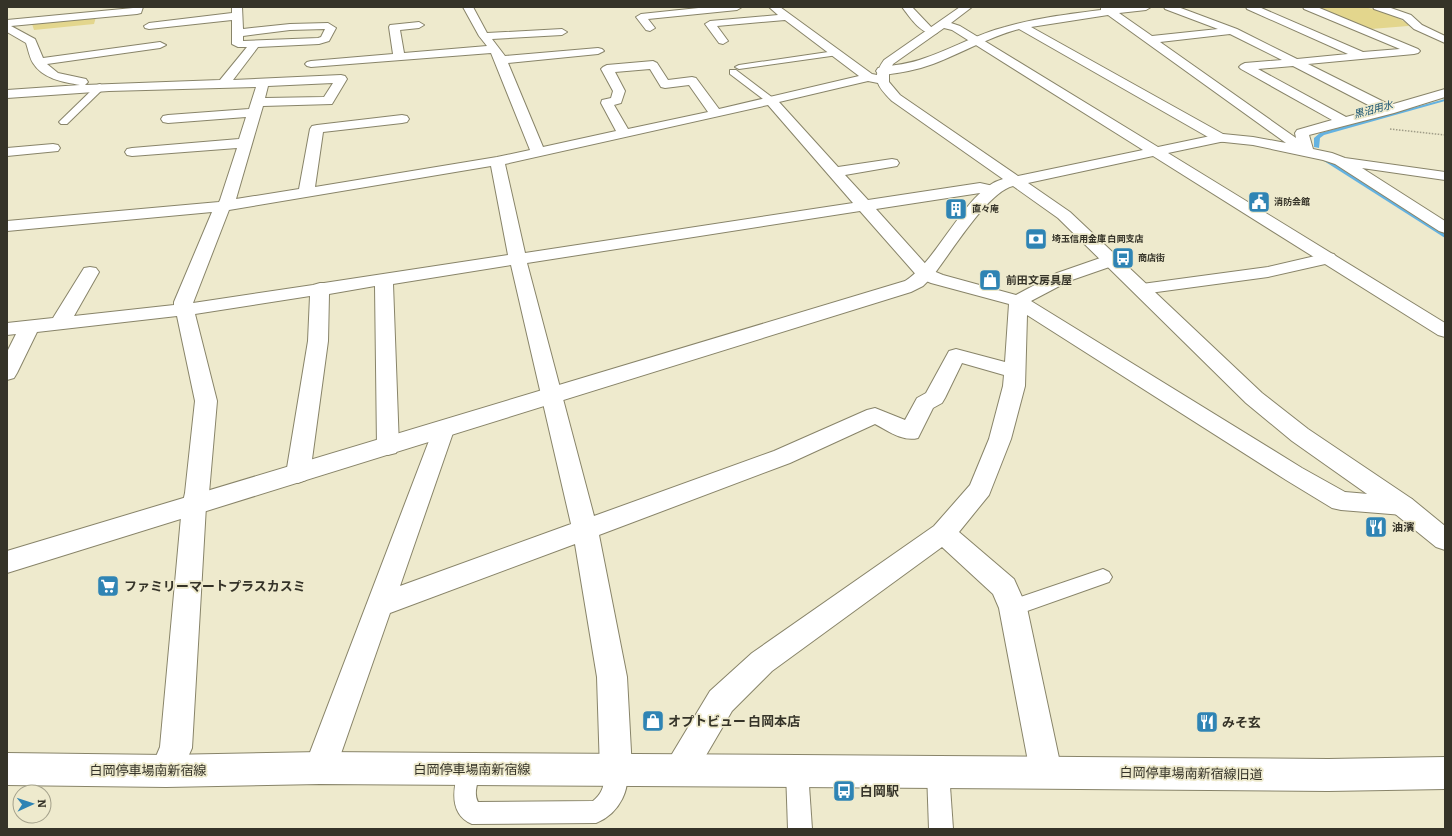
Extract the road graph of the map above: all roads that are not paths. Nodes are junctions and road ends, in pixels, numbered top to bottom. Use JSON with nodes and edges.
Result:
{"nodes":[{"id":1,"x":138,"y":7,"type":"edge"},
{"id":2,"x":468,"y":7,"type":"edge"},
{"id":3,"x":737,"y":7,"type":"edge"},
{"id":4,"x":774,"y":7,"type":"edge"},
{"id":5,"x":907,"y":7,"type":"edge"},
{"id":6,"x":967,"y":7,"type":"edge"},
{"id":7,"x":1146,"y":7,"type":"edge"},
{"id":8,"x":1169,"y":7,"type":"edge"},
{"id":9,"x":1251,"y":7,"type":"edge"},
{"id":10,"x":1308,"y":7,"type":"edge"},
{"id":11,"x":1378,"y":7,"type":"edge"},
{"id":12,"x":1107,"y":9,"type":"edge"},
{"id":13,"x":236,"y":12,"type":"edge"},
{"id":14,"x":787,"y":17,"type":"junction"},
{"id":15,"x":7,"y":23,"type":"edge"},
{"id":16,"x":94,"y":25,"type":"dead end"},
{"id":17,"x":419,"y":25,"type":"dead end"},
{"id":18,"x":149,"y":26,"type":"dead end"},
{"id":19,"x":1021,"y":26,"type":"junction"},
{"id":20,"x":938,"y":27,"type":"junction"},
{"id":21,"x":1418,"y":27,"type":"junction"},
{"id":22,"x":650,"y":28,"type":"dead end"},
{"id":23,"x":55,"y":29,"type":"dead end"},
{"id":24,"x":1404,"y":29,"type":"dead end"},
{"id":25,"x":1390,"y":30,"type":"dead end"},
{"id":26,"x":12,"y":31,"type":"edge"},
{"id":27,"x":1233,"y":31,"type":"junction"},
{"id":28,"x":32,"y":32,"type":"dead end"},
{"id":29,"x":562,"y":32,"type":"dead end"},
{"id":30,"x":1369,"y":32,"type":"junction"},
{"id":31,"x":1445,"y":32,"type":"edge"},
{"id":32,"x":237,"y":33,"type":"junction"},
{"id":33,"x":1433,"y":34,"type":"junction"},
{"id":34,"x":484,"y":36,"type":"junction"},
{"id":35,"x":1149,"y":40,"type":"junction"},
{"id":36,"x":1445,"y":40,"type":"edge"},
{"id":37,"x":723,"y":41,"type":"dead end"},
{"id":38,"x":977,"y":41,"type":"junction"},
{"id":39,"x":255,"y":44,"type":"junction"},
{"id":40,"x":160,"y":45,"type":"dead end"},
{"id":41,"x":495,"y":49,"type":"junction"},
{"id":42,"x":598,"y":51,"type":"dead end"},
{"id":43,"x":834,"y":53,"type":"junction"},
{"id":44,"x":399,"y":56,"type":"junction"},
{"id":45,"x":1363,"y":56,"type":"junction"},
{"id":46,"x":501,"y":60,"type":"junction"},
{"id":47,"x":38,"y":62,"type":"junction"},
{"id":48,"x":1296,"y":63,"type":"junction"},
{"id":49,"x":311,"y":64,"type":"dead end"},
{"id":50,"x":877,"y":76,"type":"junction"},
{"id":51,"x":224,"y":84,"type":"junction"},
{"id":52,"x":104,"y":87,"type":"junction"},
{"id":53,"x":1445,"y":93,"type":"edge"},
{"id":54,"x":7,"y":94,"type":"edge"},
{"id":55,"x":258,"y":99,"type":"junction"},
{"id":56,"x":770,"y":100,"type":"junction"},
{"id":57,"x":1389,"y":110,"type":"junction"},
{"id":58,"x":716,"y":114,"type":"junction"},
{"id":59,"x":168,"y":119,"type":"dead end"},
{"id":60,"x":402,"y":119,"type":"dead end"},
{"id":61,"x":1342,"y":120,"type":"junction"},
{"id":62,"x":64,"y":122,"type":"dead end"},
{"id":63,"x":624,"y":134,"type":"junction"},
{"id":64,"x":1220,"y":138,"type":"junction"},
{"id":65,"x":245,"y":143,"type":"junction"},
{"id":66,"x":53,"y":148,"type":"dead end"},
{"id":67,"x":538,"y":151,"type":"junction"},
{"id":68,"x":7,"y":152,"type":"edge"},
{"id":69,"x":132,"y":152,"type":"dead end"},
{"id":70,"x":1155,"y":152,"type":"junction"},
{"id":71,"x":1307,"y":152,"type":"junction"},
{"id":72,"x":497,"y":160,"type":"junction"},
{"id":73,"x":1340,"y":161,"type":"junction"},
{"id":74,"x":892,"y":163,"type":"dead end"},
{"id":75,"x":834,"y":172,"type":"junction"},
{"id":76,"x":1445,"y":176,"type":"edge"},
{"id":77,"x":1016,"y":180,"type":"junction"},
{"id":78,"x":993,"y":190,"type":"junction"},
{"id":79,"x":306,"y":192,"type":"junction"},
{"id":80,"x":865,"y":205,"type":"junction"},
{"id":81,"x":225,"y":206,"type":"junction"},
{"id":82,"x":7,"y":226,"type":"edge"},
{"id":83,"x":1445,"y":228,"type":"edge"},
{"id":84,"x":1328,"y":258,"type":"junction"},
{"id":85,"x":518,"y":260,"type":"junction"},
{"id":86,"x":1112,"y":260,"type":"junction"},
{"id":87,"x":90,"y":272,"type":"dead end"},
{"id":88,"x":925,"y":274,"type":"junction"},
{"id":89,"x":384,"y":279,"type":"junction"},
{"id":90,"x":320,"y":288,"type":"junction"},
{"id":91,"x":1142,"y":289,"type":"junction"},
{"id":92,"x":1018,"y":301,"type":"junction"},
{"id":93,"x":186,"y":309,"type":"junction"},
{"id":94,"x":60,"y":323,"type":"junction"},
{"id":95,"x":30,"y":326,"type":"junction"},
{"id":96,"x":7,"y":329,"type":"edge"},
{"id":97,"x":1445,"y":331,"type":"edge"},
{"id":98,"x":1015,"y":371,"type":"junction"},
{"id":99,"x":7,"y":373,"type":"edge"},
{"id":100,"x":552,"y":396,"type":"junction"},
{"id":101,"x":443,"y":430,"type":"junction"},
{"id":102,"x":388,"y":447,"type":"junction"},
{"id":103,"x":298,"y":474,"type":"junction"},
{"id":104,"x":194,"y":506,"type":"junction"},
{"id":105,"x":1403,"y":506,"type":"junction"},
{"id":106,"x":585,"y":529,"type":"junction"},
{"id":107,"x":943,"y":533,"type":"junction"},
{"id":108,"x":1445,"y":540,"type":"edge"},
{"id":109,"x":7,"y":562,"type":"edge"},
{"id":110,"x":1103,"y":577,"type":"dead end"},
{"id":111,"x":378,"y":605,"type":"junction"},
{"id":112,"x":1013,"y":608,"type":"junction"},
{"id":113,"x":320,"y":768,"type":"junction"},
{"id":114,"x":7,"y":769,"type":"edge"},
{"id":115,"x":470,"y":769,"type":"junction"},
{"id":116,"x":616,"y":770,"type":"junction"},
{"id":117,"x":680,"y":770,"type":"junction"},
{"id":118,"x":166,"y":771,"type":"junction"},
{"id":119,"x":797,"y":771,"type":"junction"},
{"id":120,"x":938,"y":772,"type":"junction"},
{"id":121,"x":1046,"y":772,"type":"junction"},
{"id":122,"x":1445,"y":773,"type":"edge"},
{"id":123,"x":800,"y":829,"type":"edge"},
{"id":124,"x":941,"y":829,"type":"edge"}],
"edges":[{"from":1,"to":15,"type":"street"},
{"from":2,"to":34,"type":"street"},
{"from":3,"to":22,"type":"street"},
{"from":4,"to":14,"type":"street"},
{"from":5,"to":20,"type":"street"},
{"from":6,"to":20,"type":"street"},
{"from":7,"to":12,"type":"street"},
{"from":8,"to":27,"type":"street"},
{"from":9,"to":45,"type":"street"},
{"from":10,"to":30,"type":"street"},
{"from":11,"to":21,"type":"street"},
{"from":12,"to":19,"type":"street"},
{"from":12,"to":35,"type":"street"},
{"from":13,"to":18,"type":"street"},
{"from":13,"to":32,"type":"street"},
{"from":14,"to":37,"type":"street"},
{"from":14,"to":43,"type":"street"},
{"from":16,"to":23,"type":"street"},
{"from":17,"to":44,"type":"street"},
{"from":19,"to":38,"type":"street"},
{"from":19,"to":64,"type":"street"},
{"from":20,"to":38,"type":"street"},
{"from":20,"to":50,"type":"street"},
{"from":21,"to":24,"type":"street"},
{"from":21,"to":33,"type":"street"},
{"from":25,"to":30,"type":"street"},
{"from":26,"to":28,"type":"street"},
{"from":26,"to":47,"type":"street"},
{"from":27,"to":35,"type":"street"},
{"from":27,"to":48,"type":"street"},
{"from":29,"to":34,"type":"street"},
{"from":30,"to":45,"type":"street"},
{"from":31,"to":33,"type":"street"},
{"from":32,"to":39,"type":"street"},
{"from":32,"to":39,"type":"street"},
{"from":33,"to":36,"type":"street"},
{"from":34,"to":41,"type":"street"},
{"from":35,"to":71,"type":"street"},
{"from":38,"to":50,"type":"street"},
{"from":38,"to":70,"type":"street"},
{"from":39,"to":51,"type":"street"},
{"from":40,"to":47,"type":"street"},
{"from":41,"to":44,"type":"street"},
{"from":41,"to":46,"type":"street"},
{"from":42,"to":46,"type":"street"},
{"from":43,"to":50,"type":"street"},
{"from":43,"to":56,"type":"lane"},
{"from":44,"to":49,"type":"street"},
{"from":45,"to":48,"type":"street"},
{"from":46,"to":67,"type":"street"},
{"from":47,"to":52,"type":"street"},
{"from":48,"to":57,"type":"street"},
{"from":48,"to":61,"type":"street"},
{"from":50,"to":56,"type":"street"},
{"from":50,"to":77,"type":"street"},
{"from":51,"to":52,"type":"street"},
{"from":51,"to":55,"type":"street"},
{"from":52,"to":54,"type":"street"},
{"from":52,"to":62,"type":"lane"},
{"from":53,"to":57,"type":"street"},
{"from":55,"to":55,"type":"street"},
{"from":55,"to":59,"type":"street"},
{"from":55,"to":65,"type":"street"},
{"from":56,"to":58,"type":"street"},
{"from":56,"to":75,"type":"street"},
{"from":57,"to":61,"type":"street"},
{"from":58,"to":63,"type":"street"},
{"from":58,"to":63,"type":"street"},
{"from":60,"to":79,"type":"street"},
{"from":61,"to":71,"type":"street"},
{"from":63,"to":67,"type":"street"},
{"from":64,"to":70,"type":"street"},
{"from":64,"to":71,"type":"street"},
{"from":65,"to":69,"type":"street"},
{"from":65,"to":81,"type":"street"},
{"from":66,"to":68,"type":"street"},
{"from":67,"to":72,"type":"street"},
{"from":70,"to":77,"type":"street"},
{"from":70,"to":84,"type":"street"},
{"from":71,"to":73,"type":"street"},
{"from":72,"to":79,"type":"street"},
{"from":72,"to":85,"type":"street"},
{"from":73,"to":76,"type":"street"},
{"from":73,"to":83,"type":"street"},
{"from":74,"to":75,"type":"street"},
{"from":75,"to":80,"type":"street"},
{"from":77,"to":78,"type":"street"},
{"from":77,"to":86,"type":"street"},
{"from":78,"to":80,"type":"street"},
{"from":78,"to":88,"type":"street"},
{"from":79,"to":81,"type":"street"},
{"from":80,"to":85,"type":"street"},
{"from":80,"to":88,"type":"street"},
{"from":81,"to":82,"type":"street"},
{"from":81,"to":93,"type":"street"},
{"from":84,"to":91,"type":"street"},
{"from":84,"to":97,"type":"street"},
{"from":85,"to":89,"type":"street"},
{"from":85,"to":100,"type":"street"},
{"from":86,"to":91,"type":"street"},
{"from":86,"to":92,"type":"street"},
{"from":87,"to":94,"type":"street"},
{"from":88,"to":92,"type":"street"},
{"from":88,"to":100,"type":"street"},
{"from":89,"to":90,"type":"street"},
{"from":89,"to":102,"type":"street"},
{"from":90,"to":93,"type":"street"},
{"from":90,"to":103,"type":"street"},
{"from":91,"to":105,"type":"street"},
{"from":92,"to":98,"type":"street"},
{"from":92,"to":105,"type":"street"},
{"from":93,"to":94,"type":"street"},
{"from":93,"to":104,"type":"street"},
{"from":94,"to":95,"type":"street"},
{"from":95,"to":96,"type":"street"},
{"from":95,"to":99,"type":"street"},
{"from":98,"to":106,"type":"street"},
{"from":98,"to":107,"type":"street"},
{"from":100,"to":101,"type":"street"},
{"from":100,"to":106,"type":"street"},
{"from":101,"to":102,"type":"street"},
{"from":101,"to":111,"type":"street"},
{"from":102,"to":103,"type":"street"},
{"from":103,"to":104,"type":"street"},
{"from":104,"to":109,"type":"street"},
{"from":104,"to":118,"type":"street"},
{"from":105,"to":108,"type":"street"},
{"from":106,"to":111,"type":"street"},
{"from":106,"to":116,"type":"street"},
{"from":107,"to":112,"type":"street"},
{"from":107,"to":117,"type":"street"},
{"from":110,"to":112,"type":"lane"},
{"from":111,"to":113,"type":"street"},
{"from":112,"to":121,"type":"street"},
{"from":113,"to":115,"type":"street","name":"白岡停車場南新宿線"},
{"from":113,"to":118,"type":"street","name":"白岡停車場南新宿線"},
{"from":114,"to":118,"type":"street","name":"白岡停車場南新宿線"},
{"from":115,"to":116,"type":"street","name":"白岡停車場南新宿線"},
{"from":115,"to":116,"type":"lane"},
{"from":116,"to":117,"type":"street","name":"白岡停車場南新宿線"},
{"from":117,"to":119,"type":"street","name":"白岡停車場南新宿線"},
{"from":119,"to":120,"type":"street","name":"白岡停車場南新宿線"},
{"from":119,"to":123,"type":"lane"},
{"from":120,"to":121,"type":"street","name":"白岡停車場南新宿線旧道"},
{"from":120,"to":124,"type":"lane"},
{"from":121,"to":122,"type":"street","name":"白岡停車場南新宿線旧道"}]}
